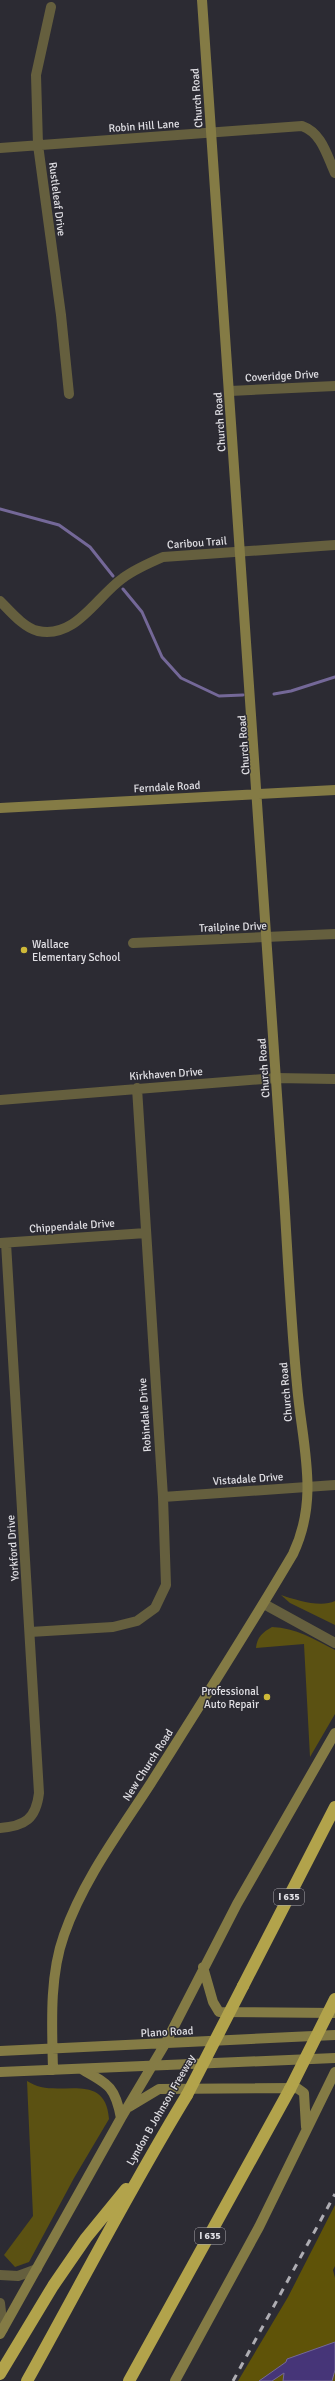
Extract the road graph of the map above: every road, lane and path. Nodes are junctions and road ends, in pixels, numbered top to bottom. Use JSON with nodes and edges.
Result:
{"nodes":[{"id":1,"x":202,"y":0,"type":"edge"},
{"id":2,"x":51,"y":7,"type":"dead end"},
{"id":3,"x":212,"y":133,"type":"junction"},
{"id":4,"x":38,"y":145,"type":"junction"},
{"id":5,"x":0,"y":148,"type":"edge"},
{"id":6,"x":335,"y":174,"type":"edge"},
{"id":7,"x":335,"y":386,"type":"edge"},
{"id":8,"x":230,"y":391,"type":"junction"},
{"id":9,"x":68,"y":394,"type":"dead end"},
{"id":10,"x":335,"y":545,"type":"edge"},
{"id":11,"x":242,"y":552,"type":"junction"},
{"id":12,"x":0,"y":601,"type":"edge"},
{"id":13,"x":335,"y":790,"type":"edge"},
{"id":14,"x":259,"y":794,"type":"junction"},
{"id":15,"x":0,"y":808,"type":"edge"},
{"id":16,"x":335,"y":934,"type":"edge"},
{"id":17,"x":267,"y":937,"type":"junction"},
{"id":18,"x":133,"y":943,"type":"dead end"},
{"id":19,"x":276,"y":1078,"type":"junction"},
{"id":20,"x":335,"y":1079,"type":"edge"},
{"id":21,"x":137,"y":1088,"type":"junction"},
{"id":22,"x":0,"y":1100,"type":"edge"},
{"id":23,"x":146,"y":1233,"type":"junction"},
{"id":24,"x":3,"y":1243,"type":"edge"},
{"id":25,"x":335,"y":1485,"type":"edge"},
{"id":26,"x":308,"y":1488,"type":"junction"},
{"id":27,"x":163,"y":1498,"type":"junction"},
{"id":28,"x":264,"y":1604,"type":"junction"},
{"id":29,"x":30,"y":1632,"type":"junction"},
{"id":30,"x":335,"y":1643,"type":"edge"},
{"id":31,"x":335,"y":1733,"type":"edge"},
{"id":32,"x":335,"y":1807,"type":"edge"},
{"id":33,"x":0,"y":1828,"type":"edge"},
{"id":34,"x":203,"y":1967,"type":"junction"},
{"id":35,"x":335,"y":1999,"type":"edge"},
{"id":36,"x":335,"y":2014,"type":"edge"},
{"id":37,"x":335,"y":2036,"type":"edge"},
{"id":38,"x":165,"y":2044,"type":"junction"},
{"id":39,"x":52,"y":2049,"type":"junction"},
{"id":40,"x":0,"y":2051,"type":"edge"},
{"id":41,"x":335,"y":2058,"type":"edge"},
{"id":42,"x":152,"y":2066,"type":"junction"},
{"id":43,"x":81,"y":2069,"type":"junction"},
{"id":44,"x":53,"y":2070,"type":"junction"},
{"id":45,"x":0,"y":2072,"type":"edge"},
{"id":46,"x":335,"y":2072,"type":"edge"},
{"id":47,"x":123,"y":2114,"type":"junction"},
{"id":48,"x":306,"y":2129,"type":"junction"},
{"id":49,"x":140,"y":2171,"type":"junction"},
{"id":50,"x":37,"y":2269,"type":"junction"},
{"id":51,"x":0,"y":2275,"type":"edge"},
{"id":52,"x":0,"y":2303,"type":"edge"},
{"id":53,"x":1,"y":2331,"type":"edge"},
{"id":54,"x":0,"y":2374,"type":"edge"},
{"id":55,"x":27,"y":2381,"type":"edge"},
{"id":56,"x":129,"y":2381,"type":"edge"},
{"id":57,"x":175,"y":2381,"type":"edge"}],
"edges":[{"from":1,"to":3,"type":"street","name":"Church Road"},
{"from":2,"to":4,"type":"street","name":"Rustleleaf Drive"},
{"from":3,"to":4,"type":"street","name":"Robin Hill Lane"},
{"from":3,"to":6,"type":"street","name":"Robin Hill Lane"},
{"from":3,"to":8,"type":"street","name":"Church Road"},
{"from":4,"to":5,"type":"street","name":"Robin Hill Lane"},
{"from":4,"to":9,"type":"street","name":"Rustleleaf Drive"},
{"from":7,"to":8,"type":"street","name":"Coveridge Drive"},
{"from":8,"to":11,"type":"street","name":"Church Road"},
{"from":10,"to":11,"type":"street","name":"Caribou Trail"},
{"from":11,"to":12,"type":"street","name":"Caribou Trail"},
{"from":11,"to":14,"type":"street","name":"Church Road"},
{"from":13,"to":14,"type":"street","name":"Ferndale Road"},
{"from":14,"to":15,"type":"street","name":"Ferndale Road"},
{"from":14,"to":17,"type":"street","name":"Church Road"},
{"from":16,"to":17,"type":"street","name":"Trailpine Drive"},
{"from":17,"to":18,"type":"street","name":"Trailpine Drive"},
{"from":17,"to":19,"type":"street","name":"Church Road"},
{"from":19,"to":20,"type":"street","name":"Kirkhaven Drive"},
{"from":19,"to":21,"type":"street","name":"Kirkhaven Drive"},
{"from":19,"to":26,"type":"street","name":"Church Road"},
{"from":21,"to":22,"type":"street","name":"Kirkhaven Drive"},
{"from":21,"to":23,"type":"street","name":"Robindale Drive"},
{"from":23,"to":24,"type":"street","name":"Chippendale Drive"},
{"from":23,"to":27,"type":"street","name":"Robindale Drive"},
{"from":24,"to":29,"type":"street","name":"Yorkford Drive"},
{"from":25,"to":26,"type":"street","name":"Vistadale Drive"},
{"from":26,"to":27,"type":"street","name":"Vistadale Drive"},
{"from":26,"to":28,"type":"street","name":"New Church Road"},
{"from":27,"to":29,"type":"street","name":"Robindale Drive"},
{"from":28,"to":30,"type":"street"},
{"from":28,"to":39,"type":"street","name":"New Church Road"},
{"from":29,"to":33,"type":"street","name":"Yorkford Drive"},
{"from":31,"to":34,"type":"street"},
{"from":32,"to":49,"type":"highway","name":"Lyndon B Johnson Freeway","number":"I 635","bridge":true},
{"from":34,"to":36,"type":"street"},
{"from":34,"to":38,"type":"street"},
{"from":35,"to":56,"type":"highway","number":"I 635","bridge":true},
{"from":37,"to":38,"type":"street","name":"Plano Road"},
{"from":38,"to":39,"type":"street","name":"Plano Road"},
{"from":38,"to":42,"type":"street"},
{"from":39,"to":40,"type":"street","name":"Plano Road"},
{"from":39,"to":44,"type":"street","name":"New Church Road"},
{"from":41,"to":42,"type":"street"},
{"from":42,"to":43,"type":"street"},
{"from":42,"to":47,"type":"street"},
{"from":43,"to":44,"type":"street"},
{"from":43,"to":47,"type":"street"},
{"from":44,"to":45,"type":"street"},
{"from":46,"to":48,"type":"street"},
{"from":47,"to":48,"type":"street"},
{"from":47,"to":50,"type":"street"},
{"from":48,"to":57,"type":"street"},
{"from":49,"to":54,"type":"highway"},
{"from":49,"to":55,"type":"highway","name":"Lyndon B Johnson Freeway","number":"I 635"},
{"from":50,"to":51,"type":"street"},
{"from":50,"to":53,"type":"street"},
{"from":52,"to":53,"type":"street"}]}
